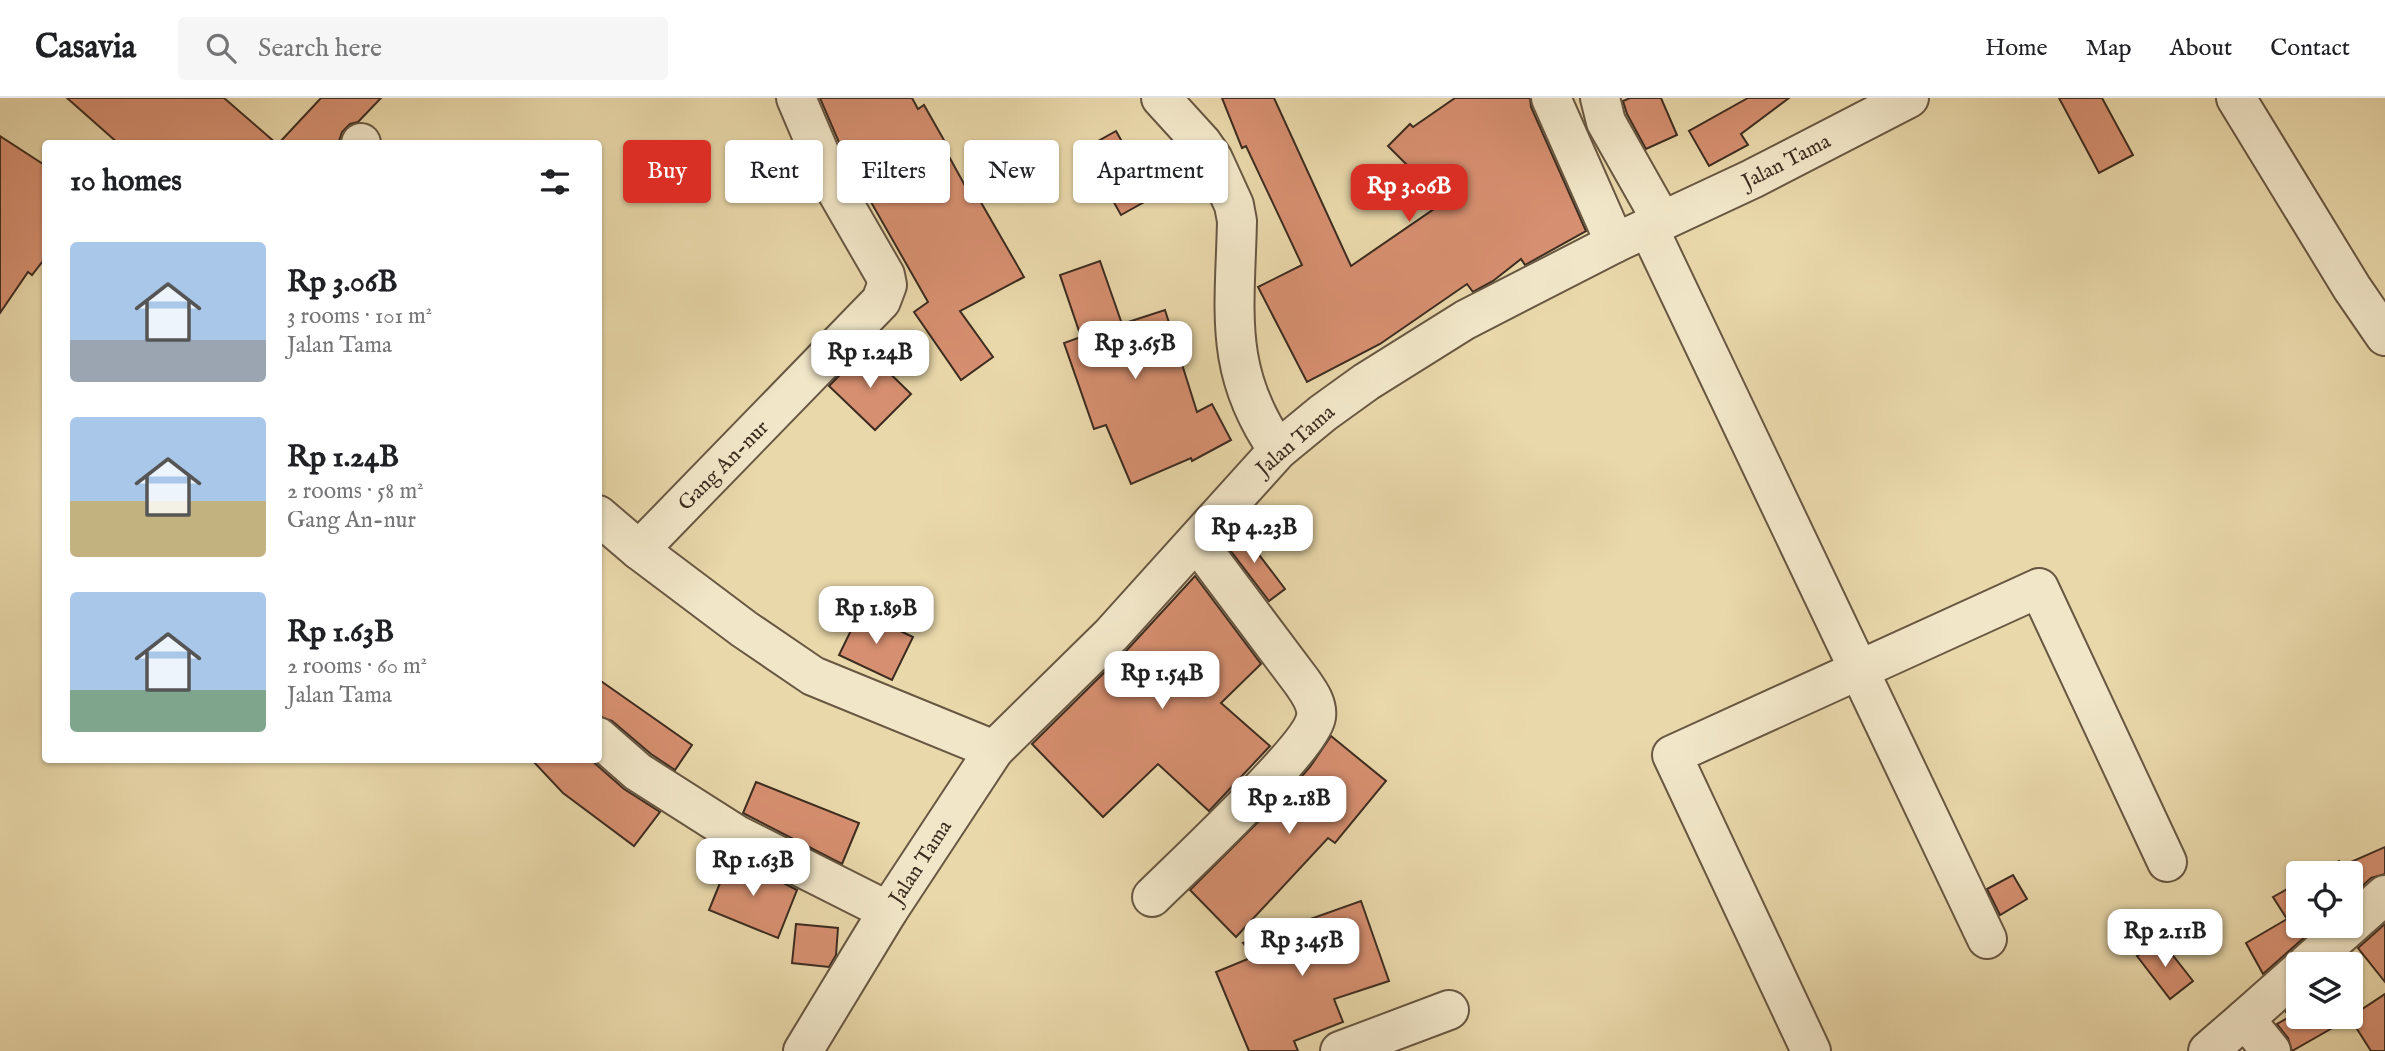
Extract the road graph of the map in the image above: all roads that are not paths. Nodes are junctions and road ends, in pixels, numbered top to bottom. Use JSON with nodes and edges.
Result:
{"nodes":[{"id":1,"x":796,"y":98,"type":"edge"},
{"id":2,"x":1161,"y":98,"type":"edge"},
{"id":3,"x":1551,"y":98,"type":"edge"},
{"id":4,"x":1600,"y":98,"type":"edge"},
{"id":5,"x":1909,"y":98,"type":"edge"},
{"id":6,"x":2236,"y":98,"type":"edge"},
{"id":7,"x":1642,"y":231,"type":"junction"},
{"id":8,"x":2385,"y":336,"type":"edge"},
{"id":9,"x":1279,"y":450,"type":"junction"},
{"id":10,"x":602,"y":518,"type":"edge"},
{"id":11,"x":1197,"y":542,"type":"junction"},
{"id":12,"x":639,"y":550,"type":"junction"},
{"id":13,"x":1859,"y":672,"type":"junction"},
{"id":14,"x":602,"y":740,"type":"edge"},
{"id":15,"x":994,"y":750,"type":"junction"},
{"id":16,"x":2167,"y":862,"type":"dead end"},
{"id":17,"x":2385,"y":895,"type":"edge"},
{"id":18,"x":1152,"y":897,"type":"dead end"},
{"id":19,"x":888,"y":911,"type":"junction"},
{"id":20,"x":1987,"y":939,"type":"dead end"},
{"id":21,"x":2320,"y":952,"type":"edge"},
{"id":22,"x":2286,"y":982,"type":"edge"},
{"id":23,"x":1448,"y":1010,"type":"dead end"},
{"id":24,"x":2245,"y":1018,"type":"junction"},
{"id":25,"x":803,"y":1051,"type":"edge"},
{"id":26,"x":1340,"y":1051,"type":"edge"},
{"id":27,"x":1811,"y":1051,"type":"edge"},
{"id":28,"x":2208,"y":1051,"type":"edge"},
{"id":29,"x":2271,"y":1051,"type":"edge"}],
"edges":[{"from":1,"to":12,"type":"street","name":"Gang An-nur"},
{"from":2,"to":9,"type":"street"},
{"from":3,"to":7,"type":"street"},
{"from":4,"to":7,"type":"street"},
{"from":5,"to":7,"type":"street","name":"Jalan Tama"},
{"from":6,"to":8,"type":"street"},
{"from":7,"to":9,"type":"street","name":"Jalan Tama"},
{"from":7,"to":13,"type":"street"},
{"from":9,"to":11,"type":"street","name":"Jalan Tama"},
{"from":10,"to":12,"type":"street"},
{"from":11,"to":15,"type":"street","name":"Jalan Tama"},
{"from":11,"to":18,"type":"street"},
{"from":12,"to":15,"type":"street"},
{"from":13,"to":16,"type":"street"},
{"from":13,"to":20,"type":"street"},
{"from":13,"to":27,"type":"street"},
{"from":14,"to":19,"type":"street"},
{"from":15,"to":19,"type":"street","name":"Jalan Tama"},
{"from":17,"to":21,"type":"street"},
{"from":19,"to":25,"type":"street","name":"Jalan Tama"},
{"from":22,"to":24,"type":"street"},
{"from":23,"to":26,"type":"street"},
{"from":24,"to":28,"type":"street"},
{"from":24,"to":29,"type":"street"}]}
